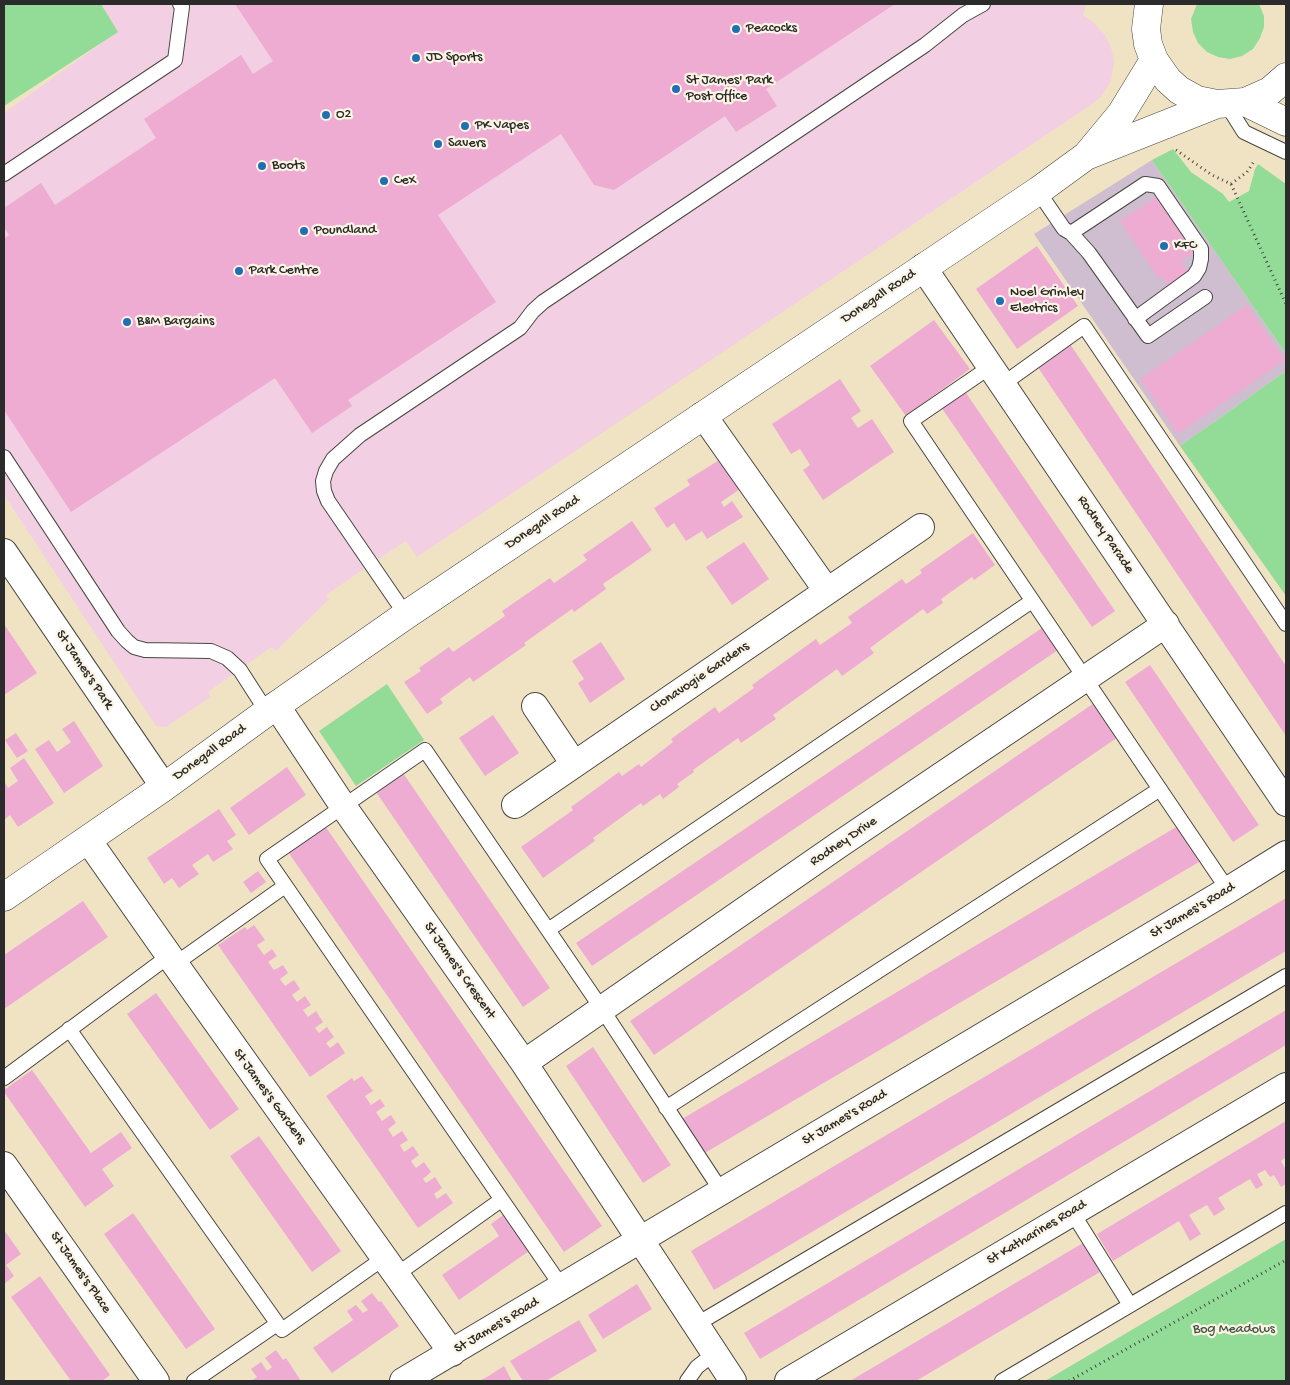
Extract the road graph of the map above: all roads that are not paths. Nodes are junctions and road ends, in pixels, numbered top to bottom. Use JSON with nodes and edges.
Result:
{"nodes":[{"id":1,"x":180,"y":4,"type":"edge"},
{"id":2,"x":983,"y":4,"type":"edge"},
{"id":3,"x":1142,"y":6,"type":"edge"},
{"id":4,"x":1154,"y":60,"type":"junction"},
{"id":5,"x":1286,"y":77,"type":"edge"},
{"id":6,"x":1230,"y":104,"type":"junction"},
{"id":7,"x":1286,"y":122,"type":"edge"},
{"id":8,"x":1286,"y":152,"type":"edge"},
{"id":9,"x":1086,"y":156,"type":"junction"},
{"id":10,"x":4,"y":174,"type":"edge"},
{"id":11,"x":1038,"y":191,"type":"junction"},
{"id":12,"x":1072,"y":233,"type":"junction"},
{"id":13,"x":923,"y":267,"type":"junction"},
{"id":14,"x":1205,"y":297,"type":"dead end"},
{"id":15,"x":1135,"y":319,"type":"junction"},
{"id":16,"x":997,"y":375,"type":"junction"},
{"id":17,"x":702,"y":415,"type":"junction"},
{"id":18,"x":4,"y":457,"type":"edge"},
{"id":19,"x":921,"y":526,"type":"dead end"},
{"id":20,"x":4,"y":552,"type":"edge"},
{"id":21,"x":827,"y":591,"type":"junction"},
{"id":22,"x":1032,"y":601,"type":"junction"},
{"id":23,"x":406,"y":616,"type":"junction"},
{"id":24,"x":1166,"y":624,"type":"junction"},
{"id":25,"x":1286,"y":624,"type":"edge"},
{"id":26,"x":1085,"y":679,"type":"junction"},
{"id":27,"x":535,"y":706,"type":"dead end"},
{"id":28,"x":271,"y":709,"type":"junction"},
{"id":29,"x":574,"y":764,"type":"junction"},
{"id":30,"x":164,"y":787,"type":"junction"},
{"id":31,"x":1160,"y":789,"type":"junction"},
{"id":32,"x":1286,"y":803,"type":"edge"},
{"id":33,"x":516,"y":804,"type":"dead end"},
{"id":34,"x":343,"y":806,"type":"junction"},
{"id":35,"x":88,"y":840,"type":"junction"},
{"id":36,"x":1286,"y":854,"type":"edge"},
{"id":37,"x":285,"y":886,"type":"junction"},
{"id":38,"x":1228,"y":890,"type":"junction"},
{"id":39,"x":4,"y":897,"type":"edge"},
{"id":40,"x":548,"y":930,"type":"junction"},
{"id":41,"x":172,"y":960,"type":"junction"},
{"id":42,"x":1286,"y":976,"type":"edge"},
{"id":43,"x":602,"y":1009,"type":"junction"},
{"id":44,"x":69,"y":1029,"type":"junction"},
{"id":45,"x":524,"y":1063,"type":"junction"},
{"id":46,"x":4,"y":1078,"type":"edge"},
{"id":47,"x":1286,"y":1086,"type":"edge"},
{"id":48,"x":666,"y":1108,"type":"junction"},
{"id":49,"x":4,"y":1165,"type":"edge"},
{"id":50,"x":722,"y":1192,"type":"junction"},
{"id":51,"x":501,"y":1200,"type":"junction"},
{"id":52,"x":1072,"y":1212,"type":"junction"},
{"id":53,"x":1286,"y":1213,"type":"edge"},
{"id":54,"x":639,"y":1239,"type":"junction"},
{"id":55,"x":390,"y":1266,"type":"junction"},
{"id":56,"x":562,"y":1287,"type":"junction"},
{"id":57,"x":1130,"y":1305,"type":"junction"},
{"id":58,"x":277,"y":1324,"type":"junction"},
{"id":59,"x":697,"y":1324,"type":"junction"},
{"id":60,"x":715,"y":1352,"type":"junction"},
{"id":61,"x":452,"y":1353,"type":"junction"},
{"id":62,"x":156,"y":1381,"type":"edge"},
{"id":63,"x":194,"y":1381,"type":"edge"},
{"id":64,"x":403,"y":1381,"type":"edge"},
{"id":65,"x":687,"y":1381,"type":"edge"},
{"id":66,"x":733,"y":1381,"type":"edge"},
{"id":67,"x":788,"y":1381,"type":"edge"},
{"id":68,"x":1002,"y":1381,"type":"edge"}],
"edges":[{"from":1,"to":10,"type":"lane"},
{"from":2,"to":23,"type":"lane"},
{"from":3,"to":4,"type":"main road"},
{"from":4,"to":6,"type":"main road"},
{"from":4,"to":9,"type":"main road","name":"Donegall Road"},
{"from":5,"to":6,"type":"main road","name":"Donegall Road"},
{"from":6,"to":7,"type":"main road"},
{"from":6,"to":8,"type":"lane"},
{"from":6,"to":9,"type":"main road","name":"Donegall Road"},
{"from":9,"to":11,"type":"main road","name":"Donegall Road"},
{"from":11,"to":12,"type":"lane"},
{"from":11,"to":13,"type":"main road","name":"Donegall Road"},
{"from":12,"to":15,"type":"lane"},
{"from":12,"to":15,"type":"lane"},
{"from":13,"to":16,"type":"street","name":"Rodney Parade"},
{"from":13,"to":17,"type":"main road","name":"Donegall Road"},
{"from":14,"to":15,"type":"lane"},
{"from":16,"to":22,"type":"lane"},
{"from":16,"to":24,"type":"street","name":"Rodney Parade"},
{"from":16,"to":25,"type":"lane"},
{"from":17,"to":21,"type":"street"},
{"from":17,"to":23,"type":"main road","name":"Donegall Road"},
{"from":18,"to":28,"type":"lane"},
{"from":19,"to":21,"type":"street","name":"Clonavogie Gardens"},
{"from":20,"to":30,"type":"street","name":"St James's Park"},
{"from":21,"to":29,"type":"street","name":"Clonavogie Gardens"},
{"from":22,"to":26,"type":"lane"},
{"from":22,"to":40,"type":"lane"},
{"from":23,"to":28,"type":"main road","name":"Donegall Road"},
{"from":24,"to":26,"type":"street","name":"Rodney Drive"},
{"from":24,"to":32,"type":"street","name":"Rodney Parade"},
{"from":26,"to":31,"type":"lane"},
{"from":26,"to":43,"type":"street","name":"Rodney Drive"},
{"from":27,"to":29,"type":"street"},
{"from":28,"to":30,"type":"main road","name":"Donegall Road"},
{"from":28,"to":34,"type":"street","name":"St James's Crescent"},
{"from":29,"to":33,"type":"street","name":"Clonavogie Gardens"},
{"from":30,"to":35,"type":"main road","name":"Donegall Road"},
{"from":31,"to":38,"type":"lane"},
{"from":31,"to":48,"type":"lane"},
{"from":34,"to":37,"type":"lane"},
{"from":34,"to":40,"type":"lane"},
{"from":34,"to":45,"type":"street","name":"St James's Crescent"},
{"from":35,"to":39,"type":"main road","name":"Donegall Road"},
{"from":35,"to":41,"type":"street","name":"St James's Gardens"},
{"from":36,"to":38,"type":"street","name":"St James's Road"},
{"from":37,"to":41,"type":"lane"},
{"from":37,"to":51,"type":"lane"},
{"from":38,"to":50,"type":"street","name":"St James's Road"},
{"from":40,"to":43,"type":"lane"},
{"from":41,"to":44,"type":"lane"},
{"from":41,"to":55,"type":"street","name":"St James's Gardens"},
{"from":42,"to":59,"type":"lane"},
{"from":43,"to":45,"type":"street","name":"Rodney Drive"},
{"from":43,"to":48,"type":"lane"},
{"from":44,"to":46,"type":"lane"},
{"from":44,"to":58,"type":"lane"},
{"from":45,"to":54,"type":"street","name":"St James's Crescent"},
{"from":47,"to":52,"type":"street","name":"St Katharines Road"},
{"from":48,"to":50,"type":"lane"},
{"from":49,"to":62,"type":"street","name":"St James's Place"},
{"from":50,"to":54,"type":"street","name":"St James's Road"},
{"from":51,"to":55,"type":"lane"},
{"from":51,"to":56,"type":"lane"},
{"from":52,"to":57,"type":"lane"},
{"from":52,"to":67,"type":"street","name":"St Katharines Road"},
{"from":53,"to":57,"type":"lane"},
{"from":54,"to":56,"type":"street","name":"St James's Road"},
{"from":54,"to":59,"type":"street"},
{"from":55,"to":58,"type":"lane"},
{"from":55,"to":61,"type":"street","name":"St James's Gardens"},
{"from":56,"to":61,"type":"street","name":"St James's Road"},
{"from":57,"to":68,"type":"lane"},
{"from":58,"to":63,"type":"lane"},
{"from":59,"to":60,"type":"street"},
{"from":60,"to":65,"type":"lane"},
{"from":60,"to":66,"type":"street"},
{"from":61,"to":64,"type":"street","name":"St James's Road"}]}
